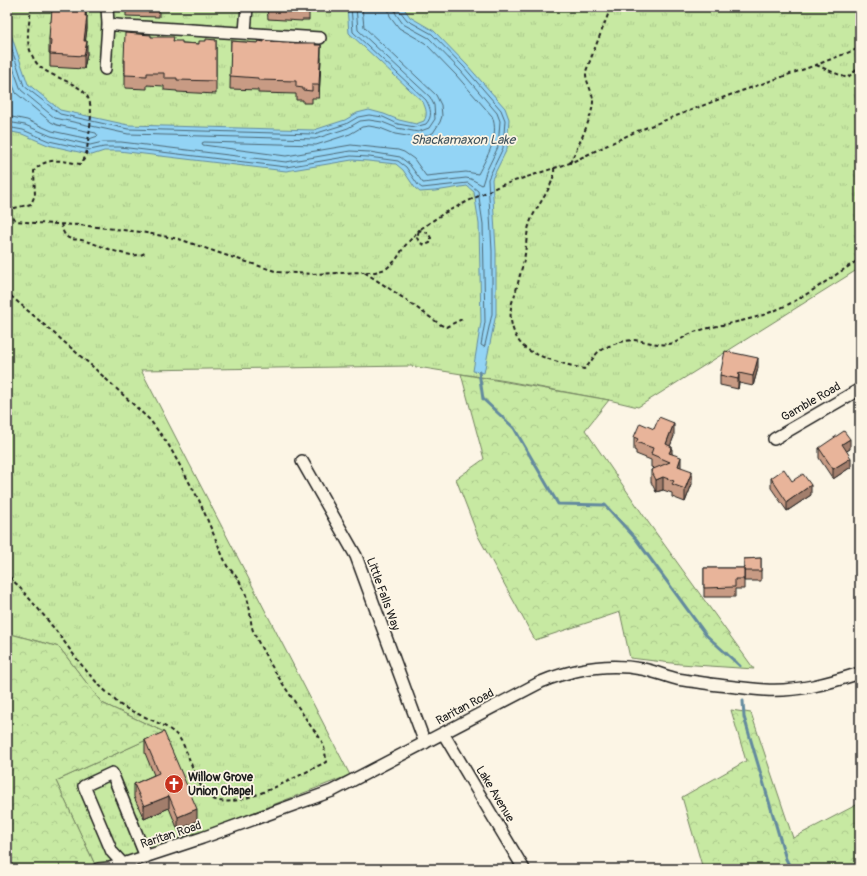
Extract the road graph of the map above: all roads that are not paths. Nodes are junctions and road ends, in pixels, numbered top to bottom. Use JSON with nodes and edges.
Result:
{"nodes":[{"id":1,"x":107,"y":7,"type":"edge"},
{"id":2,"x":247,"y":7,"type":"edge"},
{"id":3,"x":108,"y":24,"type":"junction"},
{"id":4,"x":245,"y":32,"type":"junction"},
{"id":5,"x":320,"y":38,"type":"dead end"},
{"id":6,"x":105,"y":69,"type":"dead end"},
{"id":7,"x":860,"y":389,"type":"edge"},
{"id":8,"x":774,"y":439,"type":"dead end"},
{"id":9,"x":302,"y":461,"type":"dead end"},
{"id":10,"x":860,"y":673,"type":"edge"},
{"id":11,"x":443,"y":733,"type":"junction"},
{"id":12,"x":425,"y":743,"type":"junction"},
{"id":13,"x":146,"y":857,"type":"junction"},
{"id":14,"x":124,"y":866,"type":"edge"},
{"id":15,"x":98,"y":869,"type":"edge"},
{"id":16,"x":524,"y":869,"type":"edge"}],
"edges":[{"from":1,"to":3,"type":"street"},
{"from":2,"to":4,"type":"street"},
{"from":3,"to":4,"type":"street"},
{"from":3,"to":6,"type":"street"},
{"from":4,"to":5,"type":"street"},
{"from":7,"to":8,"type":"street","name":"Gamble Road"},
{"from":9,"to":12,"type":"street","name":"Little Falls Way"},
{"from":10,"to":11,"type":"street","name":"Raritan Road"},
{"from":11,"to":12,"type":"street","name":"Raritan Road"},
{"from":11,"to":16,"type":"street","name":"Lake Avenue"},
{"from":12,"to":13,"type":"street","name":"Raritan Road"},
{"from":13,"to":14,"type":"street","name":"Raritan Road"},
{"from":13,"to":14,"type":"street"},
{"from":14,"to":15,"type":"street","name":"Raritan Road"}]}
